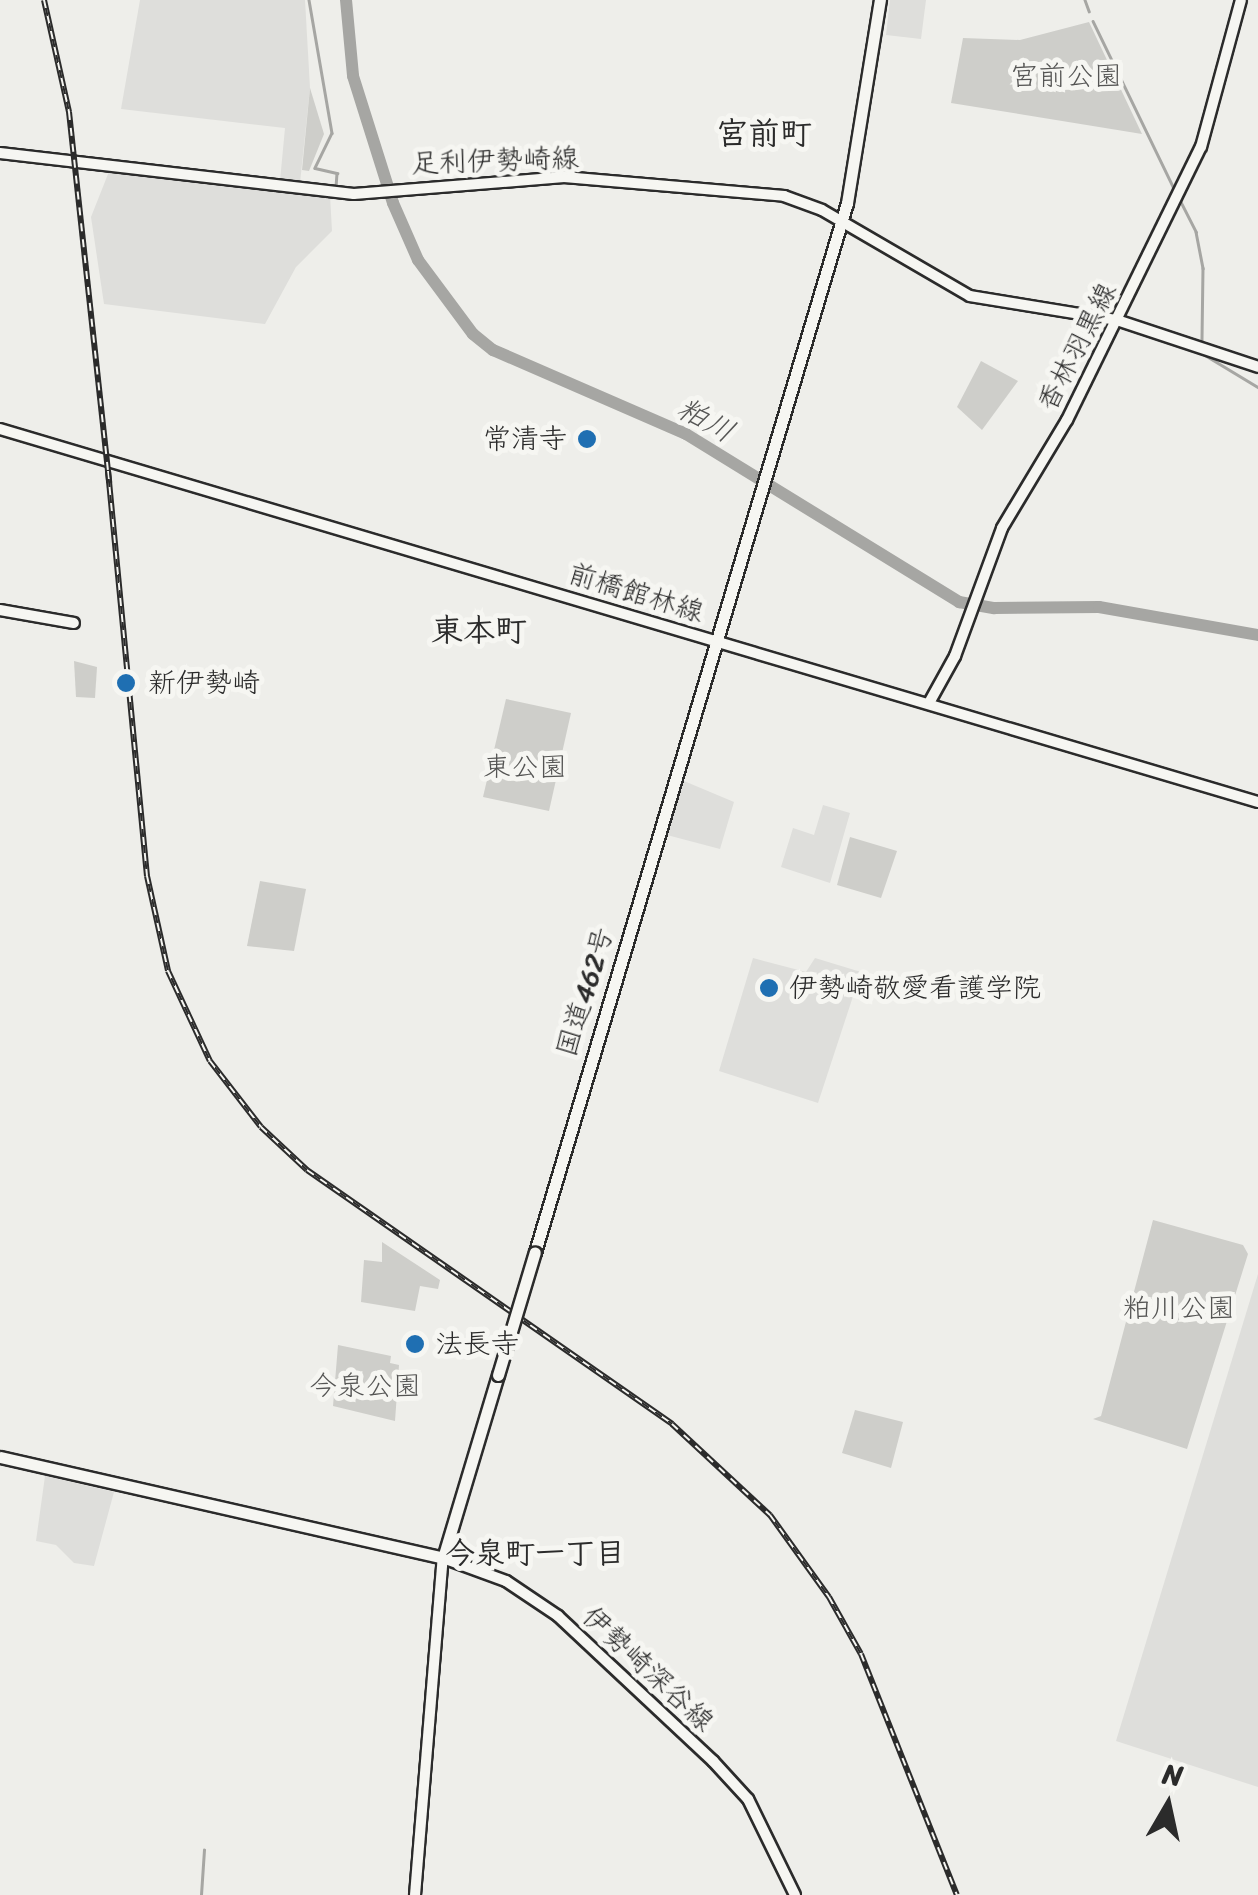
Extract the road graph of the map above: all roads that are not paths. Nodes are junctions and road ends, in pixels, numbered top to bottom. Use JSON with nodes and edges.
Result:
{"nodes":[{"id":1,"x":880,"y":0,"type":"edge"},
{"id":2,"x":1241,"y":0,"type":"edge"},
{"id":3,"x":0,"y":153,"type":"edge"},
{"id":4,"x":842,"y":222,"type":"junction"},
{"id":5,"x":1117,"y":320,"type":"junction"},
{"id":6,"x":1258,"y":368,"type":"edge"},
{"id":7,"x":0,"y":430,"type":"edge"},
{"id":8,"x":0,"y":610,"type":"edge"},
{"id":9,"x":74,"y":623,"type":"dead end"},
{"id":10,"x":716,"y":641,"type":"junction"},
{"id":11,"x":930,"y":704,"type":"junction"},
{"id":12,"x":1258,"y":802,"type":"edge"},
{"id":13,"x":0,"y":1457,"type":"edge"},
{"id":14,"x":443,"y":1558,"type":"junction"},
{"id":15,"x":415,"y":1895,"type":"edge"},
{"id":16,"x":795,"y":1895,"type":"edge"}],
"edges":[{"from":1,"to":4,"type":"highway","name":"国道462号"},
{"from":2,"to":5,"type":"main road","name":"香林羽黒線"},
{"from":3,"to":4,"type":"main road","name":"足利伊勢崎線"},
{"from":4,"to":5,"type":"main road","name":"足利伊勢崎線"},
{"from":4,"to":10,"type":"highway","name":"国道462号"},
{"from":5,"to":6,"type":"main road","name":"足利伊勢崎線"},
{"from":5,"to":11,"type":"main road","name":"香林羽黒線"},
{"from":7,"to":10,"type":"main road","name":"前橋館林線"},
{"from":8,"to":9,"type":"main road"},
{"from":10,"to":11,"type":"main road","name":"前橋館林線"},
{"from":10,"to":14,"type":"highway","name":"国道462号","bridge":true},
{"from":11,"to":12,"type":"main road","name":"前橋館林線"},
{"from":13,"to":14,"type":"highway"},
{"from":14,"to":15,"type":"main road"},
{"from":14,"to":16,"type":"main road","name":"伊勢崎深谷線"}]}
